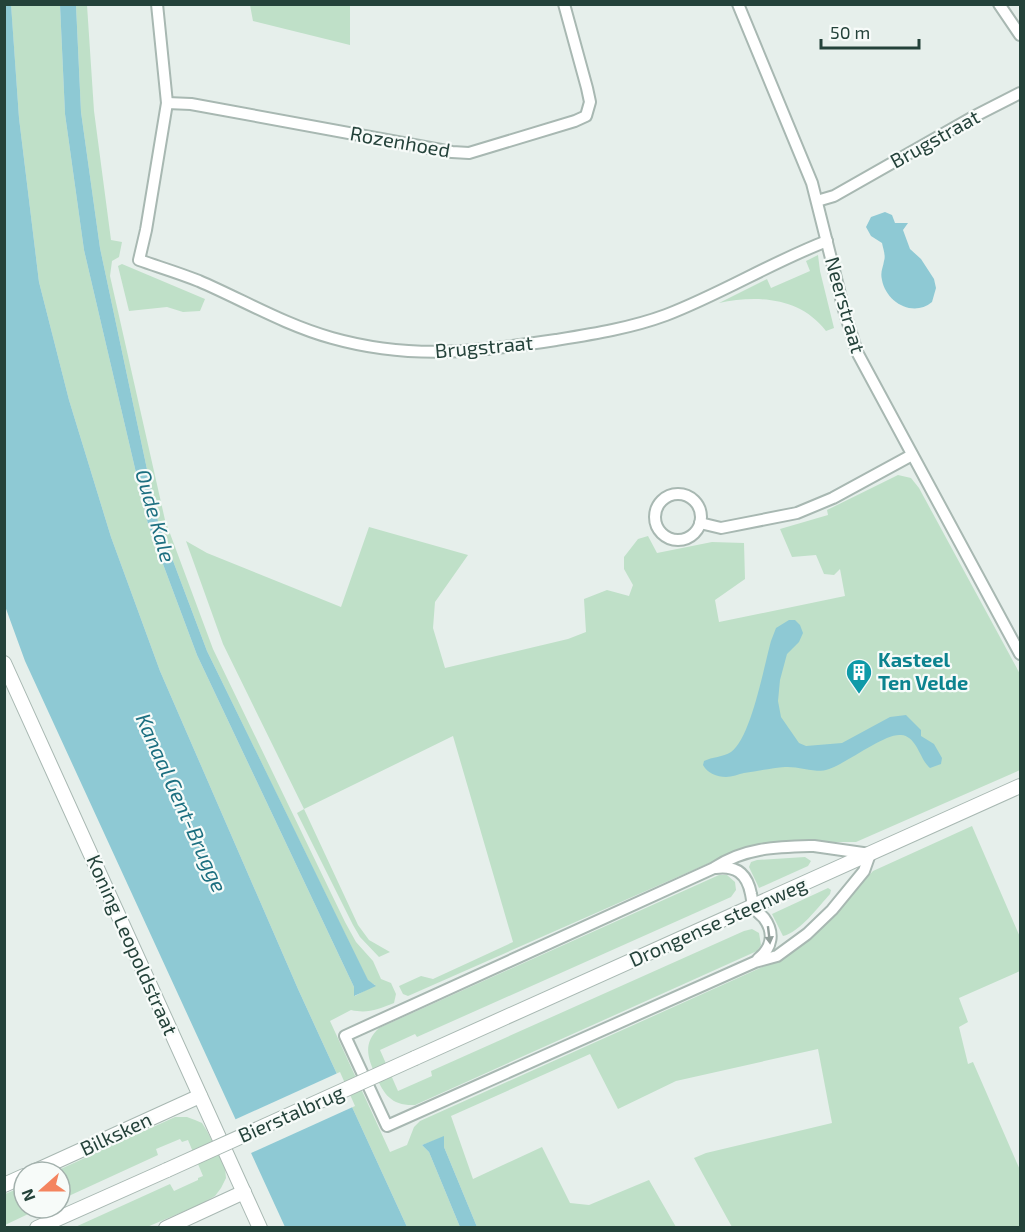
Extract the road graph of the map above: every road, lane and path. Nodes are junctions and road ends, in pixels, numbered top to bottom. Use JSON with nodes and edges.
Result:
{"nodes":[{"id":1,"x":157,"y":4,"type":"edge"},
{"id":2,"x":564,"y":4,"type":"edge"},
{"id":3,"x":738,"y":4,"type":"edge"},
{"id":4,"x":999,"y":4,"type":"edge"},
{"id":5,"x":1020,"y":35,"type":"edge"},
{"id":6,"x":1020,"y":93,"type":"edge"},
{"id":7,"x":167,"y":103,"type":"junction"},
{"id":8,"x":818,"y":201,"type":"junction"},
{"id":9,"x":827,"y":241,"type":"junction"},
{"id":10,"x":912,"y":455,"type":"junction"},
{"id":11,"x":700,"y":523,"type":"junction"},
{"id":12,"x":1020,"y":654,"type":"edge"},
{"id":13,"x":4,"y":663,"type":"edge"},
{"id":14,"x":1020,"y":786,"type":"edge"},
{"id":15,"x":870,"y":854,"type":"junction"},
{"id":16,"x":714,"y":868,"type":"junction"},
{"id":17,"x":753,"y":907,"type":"junction"},
{"id":18,"x":756,"y":962,"type":"junction"},
{"id":19,"x":415,"y":1058,"type":"joint"},
{"id":20,"x":200,"y":1096,"type":"junction"},
{"id":21,"x":59,"y":1160,"type":"edge"},
{"id":22,"x":244,"y":1192,"type":"junction"},
{"id":23,"x":37,"y":1227,"type":"edge"},
{"id":24,"x":166,"y":1227,"type":"edge"},
{"id":25,"x":260,"y":1227,"type":"edge"}],
"edges":[{"from":1,"to":7,"type":"street"},
{"from":2,"to":7,"type":"street","name":"Rozenhoed"},
{"from":3,"to":8,"type":"street","name":"Neerstraat"},
{"from":4,"to":5,"type":"street"},
{"from":6,"to":8,"type":"street","name":"Brugstraat"},
{"from":7,"to":9,"type":"street","name":"Brugstraat"},
{"from":8,"to":9,"type":"street","name":"Neerstraat"},
{"from":9,"to":10,"type":"street","name":"Neerstraat"},
{"from":10,"to":11,"type":"street"},
{"from":10,"to":12,"type":"street","name":"Neerstraat"},
{"from":11,"to":11,"type":"street"},
{"from":13,"to":20,"type":"street","name":"Koning Leopoldstraat"},
{"from":14,"to":15,"type":"street","name":"Drongense steenweg"},
{"from":15,"to":16,"type":"street"},
{"from":15,"to":17,"type":"street","name":"Drongense steenweg"},
{"from":15,"to":18,"type":"street"},
{"from":16,"to":17,"type":"street"},
{"from":16,"to":18,"type":"street"},
{"from":17,"to":18,"type":"street","one_way":true},
{"from":17,"to":19,"type":"street","name":"Drongense steenweg"},
{"from":19,"to":23,"type":"street","name":"Bierstalbrug","bridge":true},
{"from":20,"to":21,"type":"street","name":"Bilksken"},
{"from":20,"to":22,"type":"street","name":"Koning Leopoldstraat"},
{"from":22,"to":24,"type":"street"},
{"from":22,"to":25,"type":"street","name":"Koning Leopoldstraat"}]}
